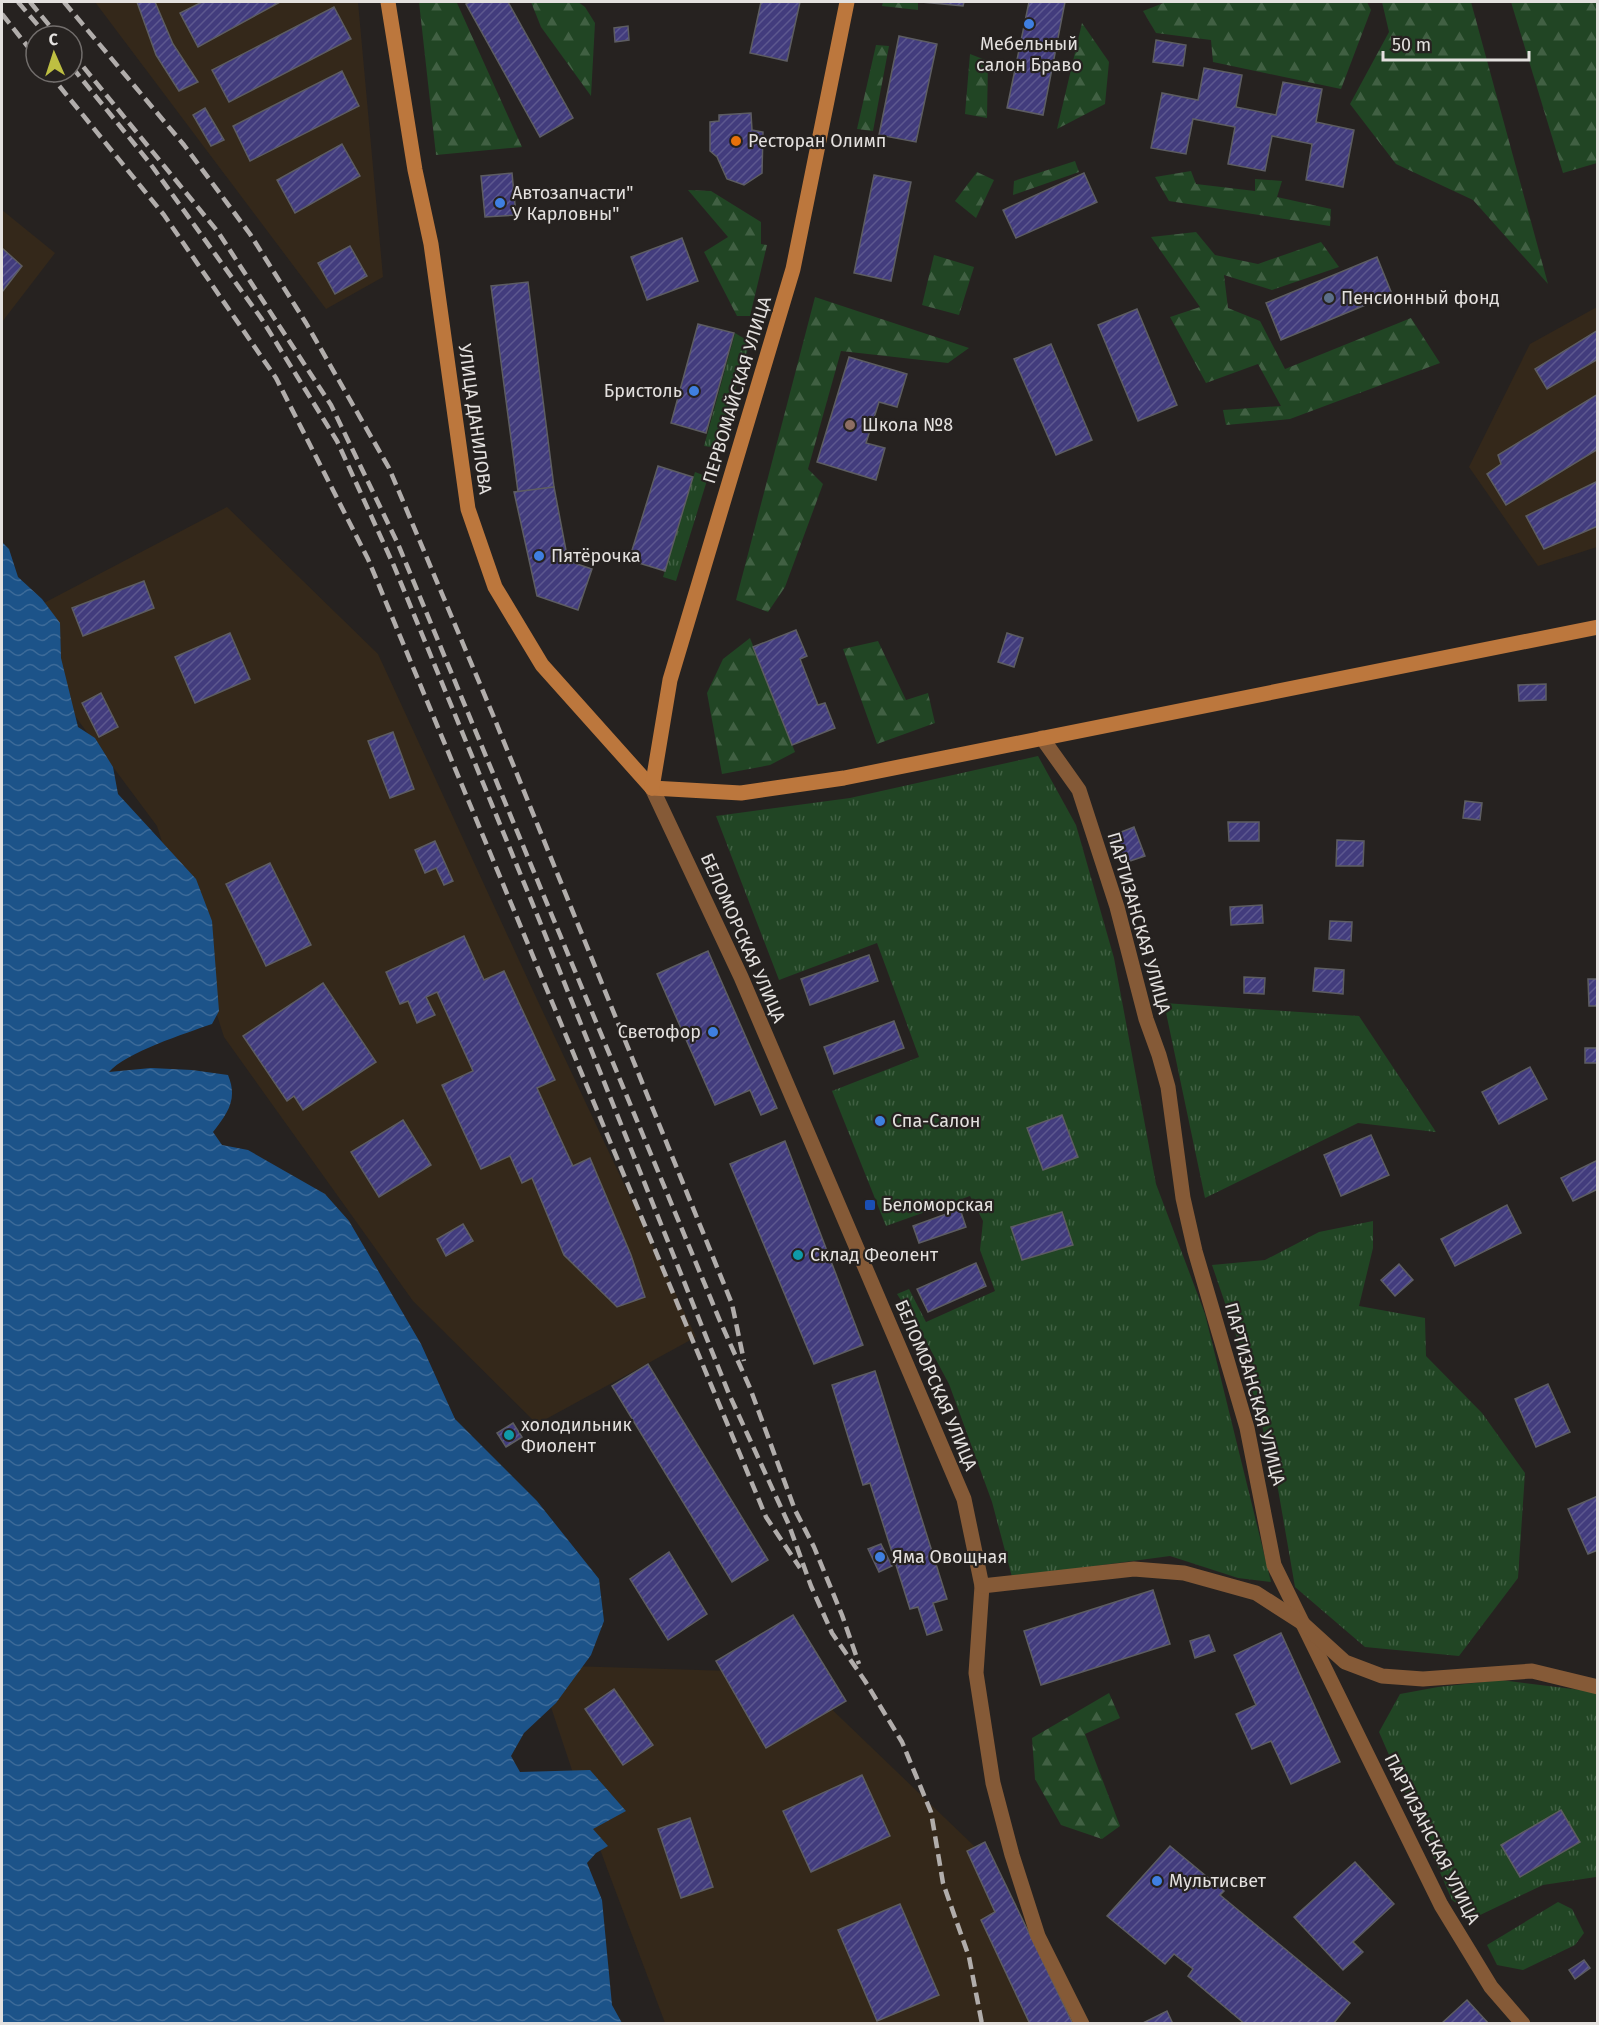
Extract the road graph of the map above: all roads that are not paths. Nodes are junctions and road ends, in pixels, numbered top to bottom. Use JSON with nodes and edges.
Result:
{"nodes":[{"id":1,"x":388,"y":2,"type":"edge"},
{"id":2,"x":847,"y":2,"type":"edge"},
{"id":3,"x":1598,"y":627,"type":"edge"},
{"id":4,"x":1042,"y":738,"type":"junction"},
{"id":5,"x":652,"y":788,"type":"junction"},
{"id":6,"x":982,"y":1586,"type":"junction"},
{"id":7,"x":1301,"y":1622,"type":"junction"},
{"id":8,"x":1598,"y":1687,"type":"edge"},
{"id":9,"x":1082,"y":2024,"type":"edge"},
{"id":10,"x":1523,"y":2024,"type":"edge"}],
"edges":[{"from":1,"to":5,"type":"main road","name":"УЛИЦА ДАНИЛОВА"},
{"from":2,"to":5,"type":"main road","name":"ПЕРВОМАЙСКАЯ УЛИЦА"},
{"from":3,"to":4,"type":"main road"},
{"from":4,"to":5,"type":"main road"},
{"from":4,"to":7,"type":"street","name":"ПАРТИЗАНСКАЯ УЛИЦА"},
{"from":5,"to":6,"type":"street","name":"БЕЛОМОРСКАЯ УЛИЦА"},
{"from":6,"to":7,"type":"street"},
{"from":6,"to":9,"type":"street","name":"БЕЛОМОРСКАЯ УЛИЦА"},
{"from":7,"to":8,"type":"street"},
{"from":7,"to":10,"type":"street","name":"ПАРТИЗАНСКАЯ УЛИЦА"}]}
